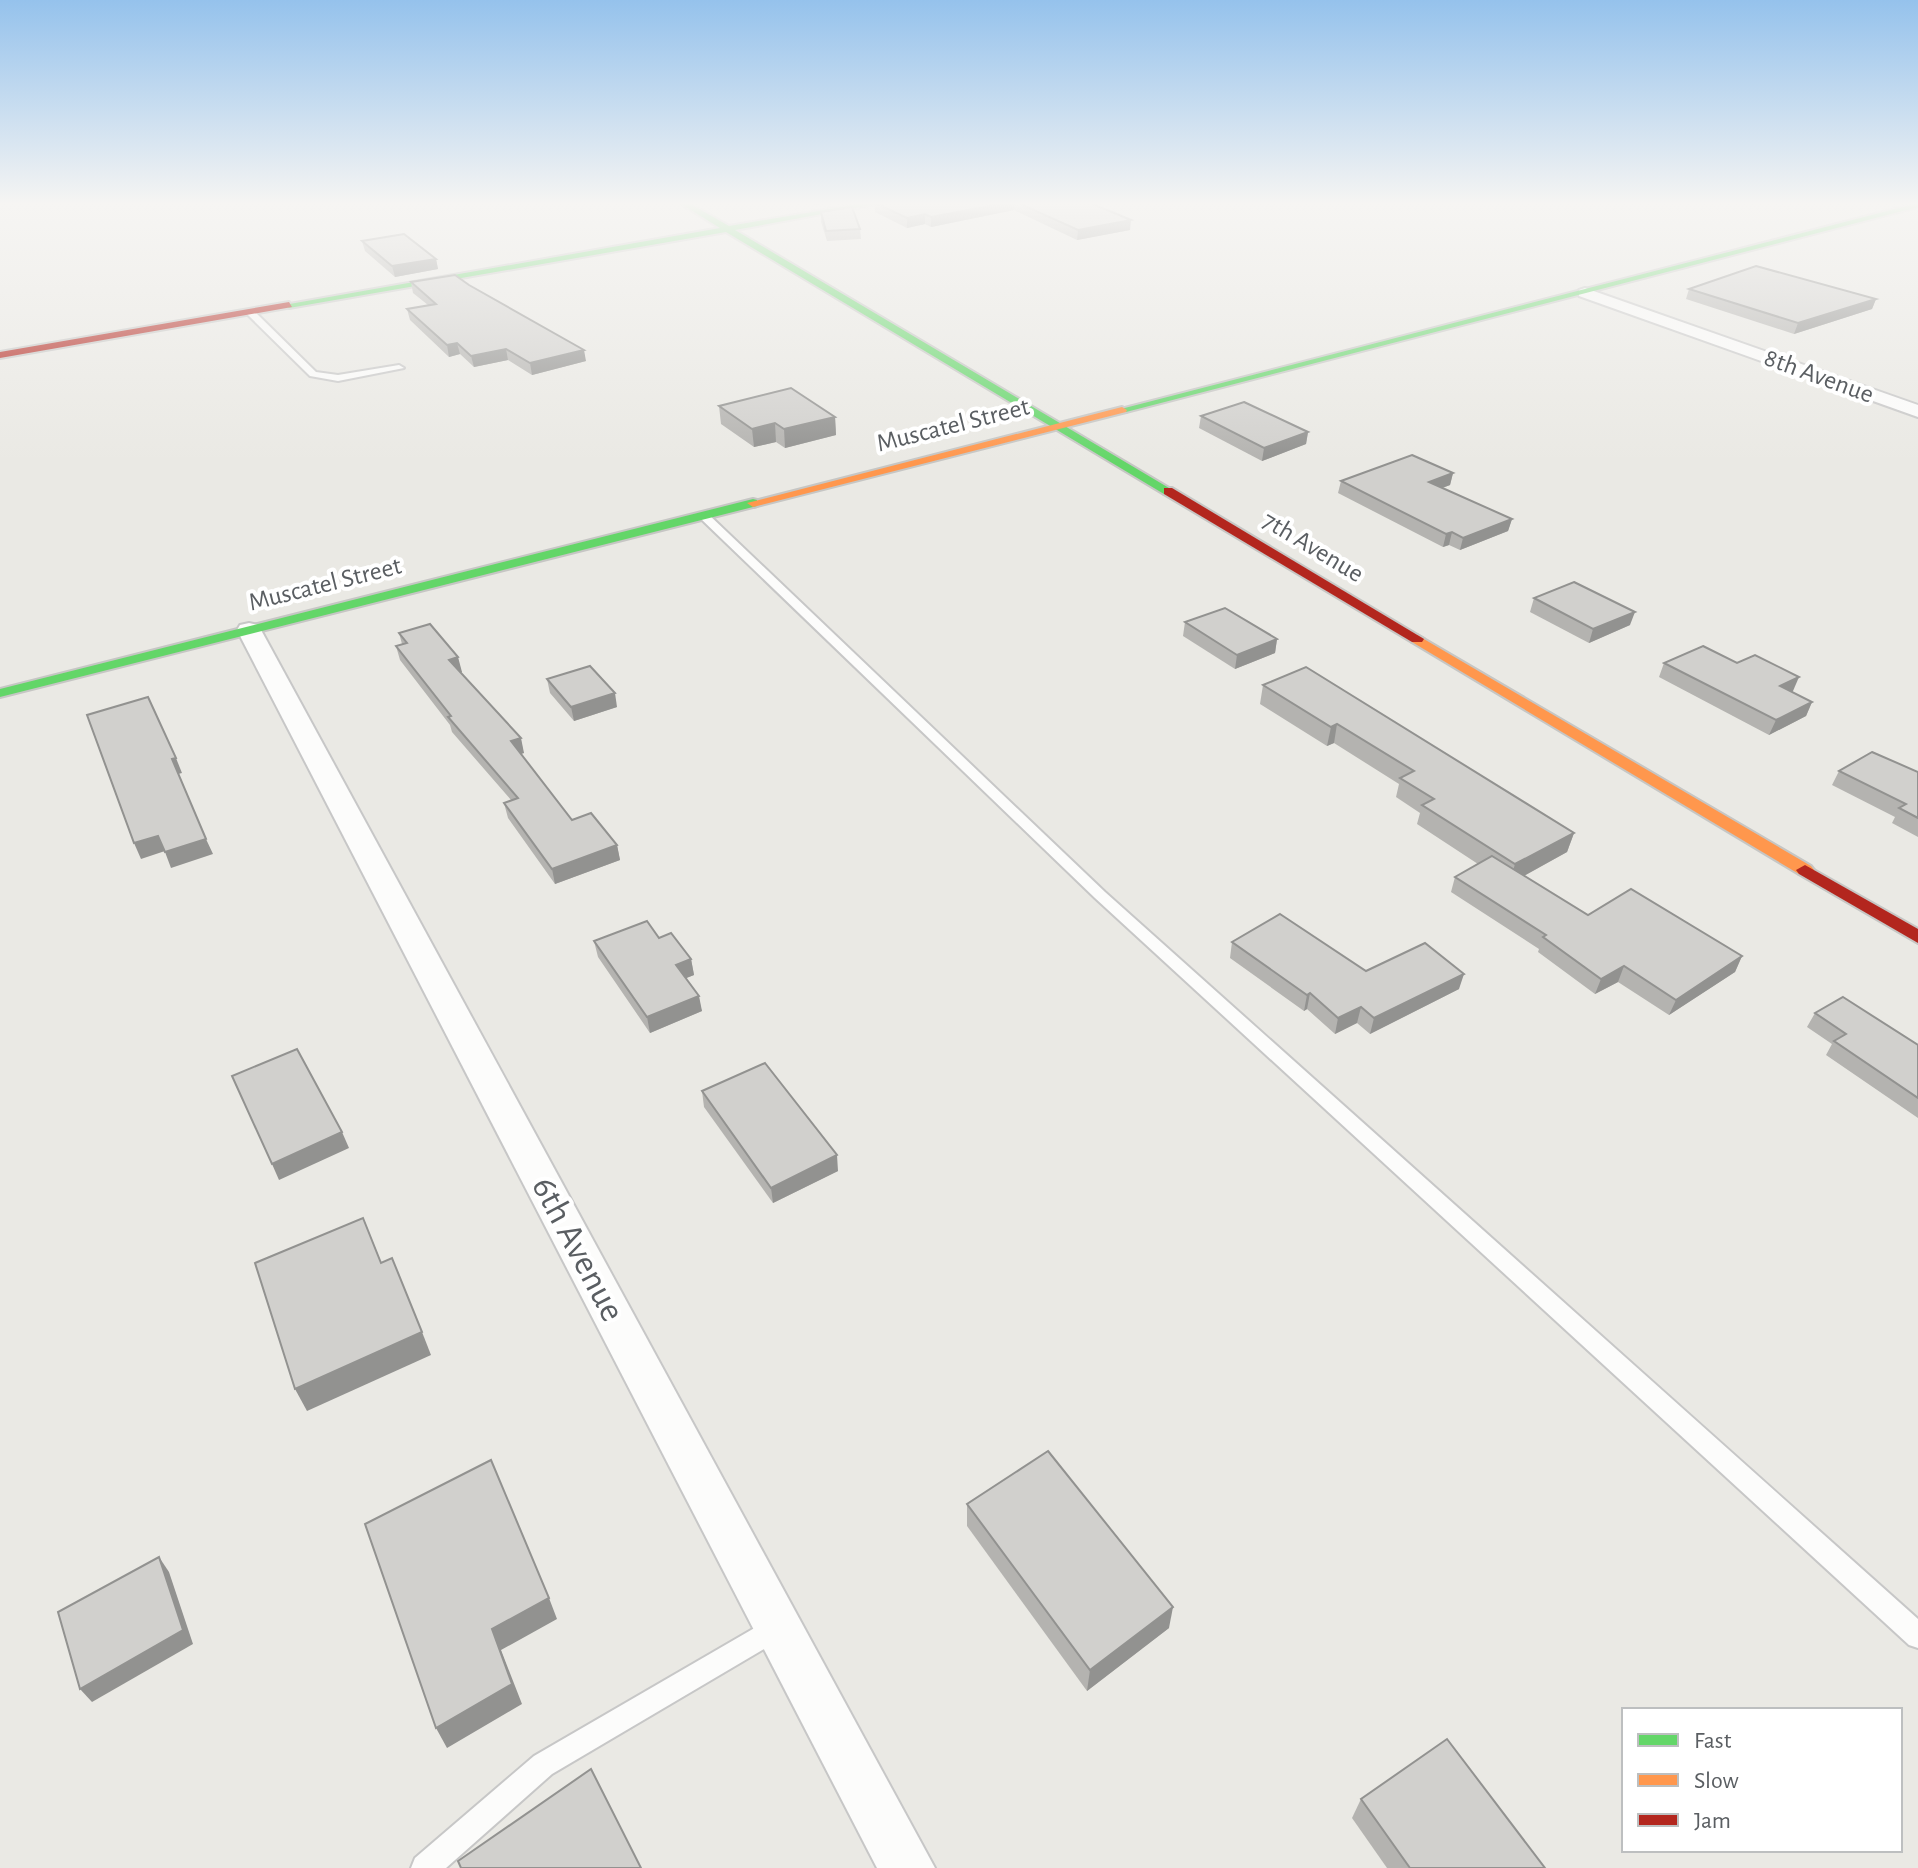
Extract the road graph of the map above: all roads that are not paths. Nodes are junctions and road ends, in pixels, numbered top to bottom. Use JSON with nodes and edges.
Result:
{"nodes":[{"id":1,"x":380,"y":289,"type":"edge"},
{"id":2,"x":829,"y":289,"type":"edge"},
{"id":3,"x":1599,"y":289,"type":"edge"},
{"id":4,"x":1585,"y":293,"type":"junction"},
{"id":5,"x":250,"y":312,"type":"junction"},
{"id":6,"x":0,"y":355,"type":"edge"},
{"id":7,"x":399,"y":368,"type":"dead end"},
{"id":8,"x":1918,"y":411,"type":"edge"},
{"id":9,"x":1057,"y":426,"type":"junction"},
{"id":10,"x":703,"y":515,"type":"junction"},
{"id":11,"x":249,"y":630,"type":"junction"},
{"id":12,"x":0,"y":693,"type":"edge"},
{"id":13,"x":1918,"y":937,"type":"edge"},
{"id":14,"x":778,"y":1627,"type":"junction"},
{"id":15,"x":1918,"y":1636,"type":"edge"},
{"id":16,"x":425,"y":1868,"type":"edge"},
{"id":17,"x":907,"y":1868,"type":"edge"}],
"edges":[{"from":1,"to":5,"type":"street"},
{"from":2,"to":9,"type":"street","name":"7th Avenue"},
{"from":3,"to":4,"type":"street","name":"Muscatel Street"},
{"from":4,"to":8,"type":"street","name":"8th Avenue"},
{"from":4,"to":9,"type":"street","name":"Muscatel Street"},
{"from":5,"to":6,"type":"street"},
{"from":5,"to":7,"type":"lane"},
{"from":9,"to":10,"type":"street","name":"Muscatel Street"},
{"from":9,"to":13,"type":"street","name":"7th Avenue"},
{"from":10,"to":11,"type":"street","name":"Muscatel Street"},
{"from":10,"to":15,"type":"lane"},
{"from":11,"to":12,"type":"street","name":"Muscatel Street"},
{"from":11,"to":14,"type":"street","name":"6th Avenue"},
{"from":14,"to":16,"type":"lane"},
{"from":14,"to":17,"type":"street","name":"6th Avenue"}]}
